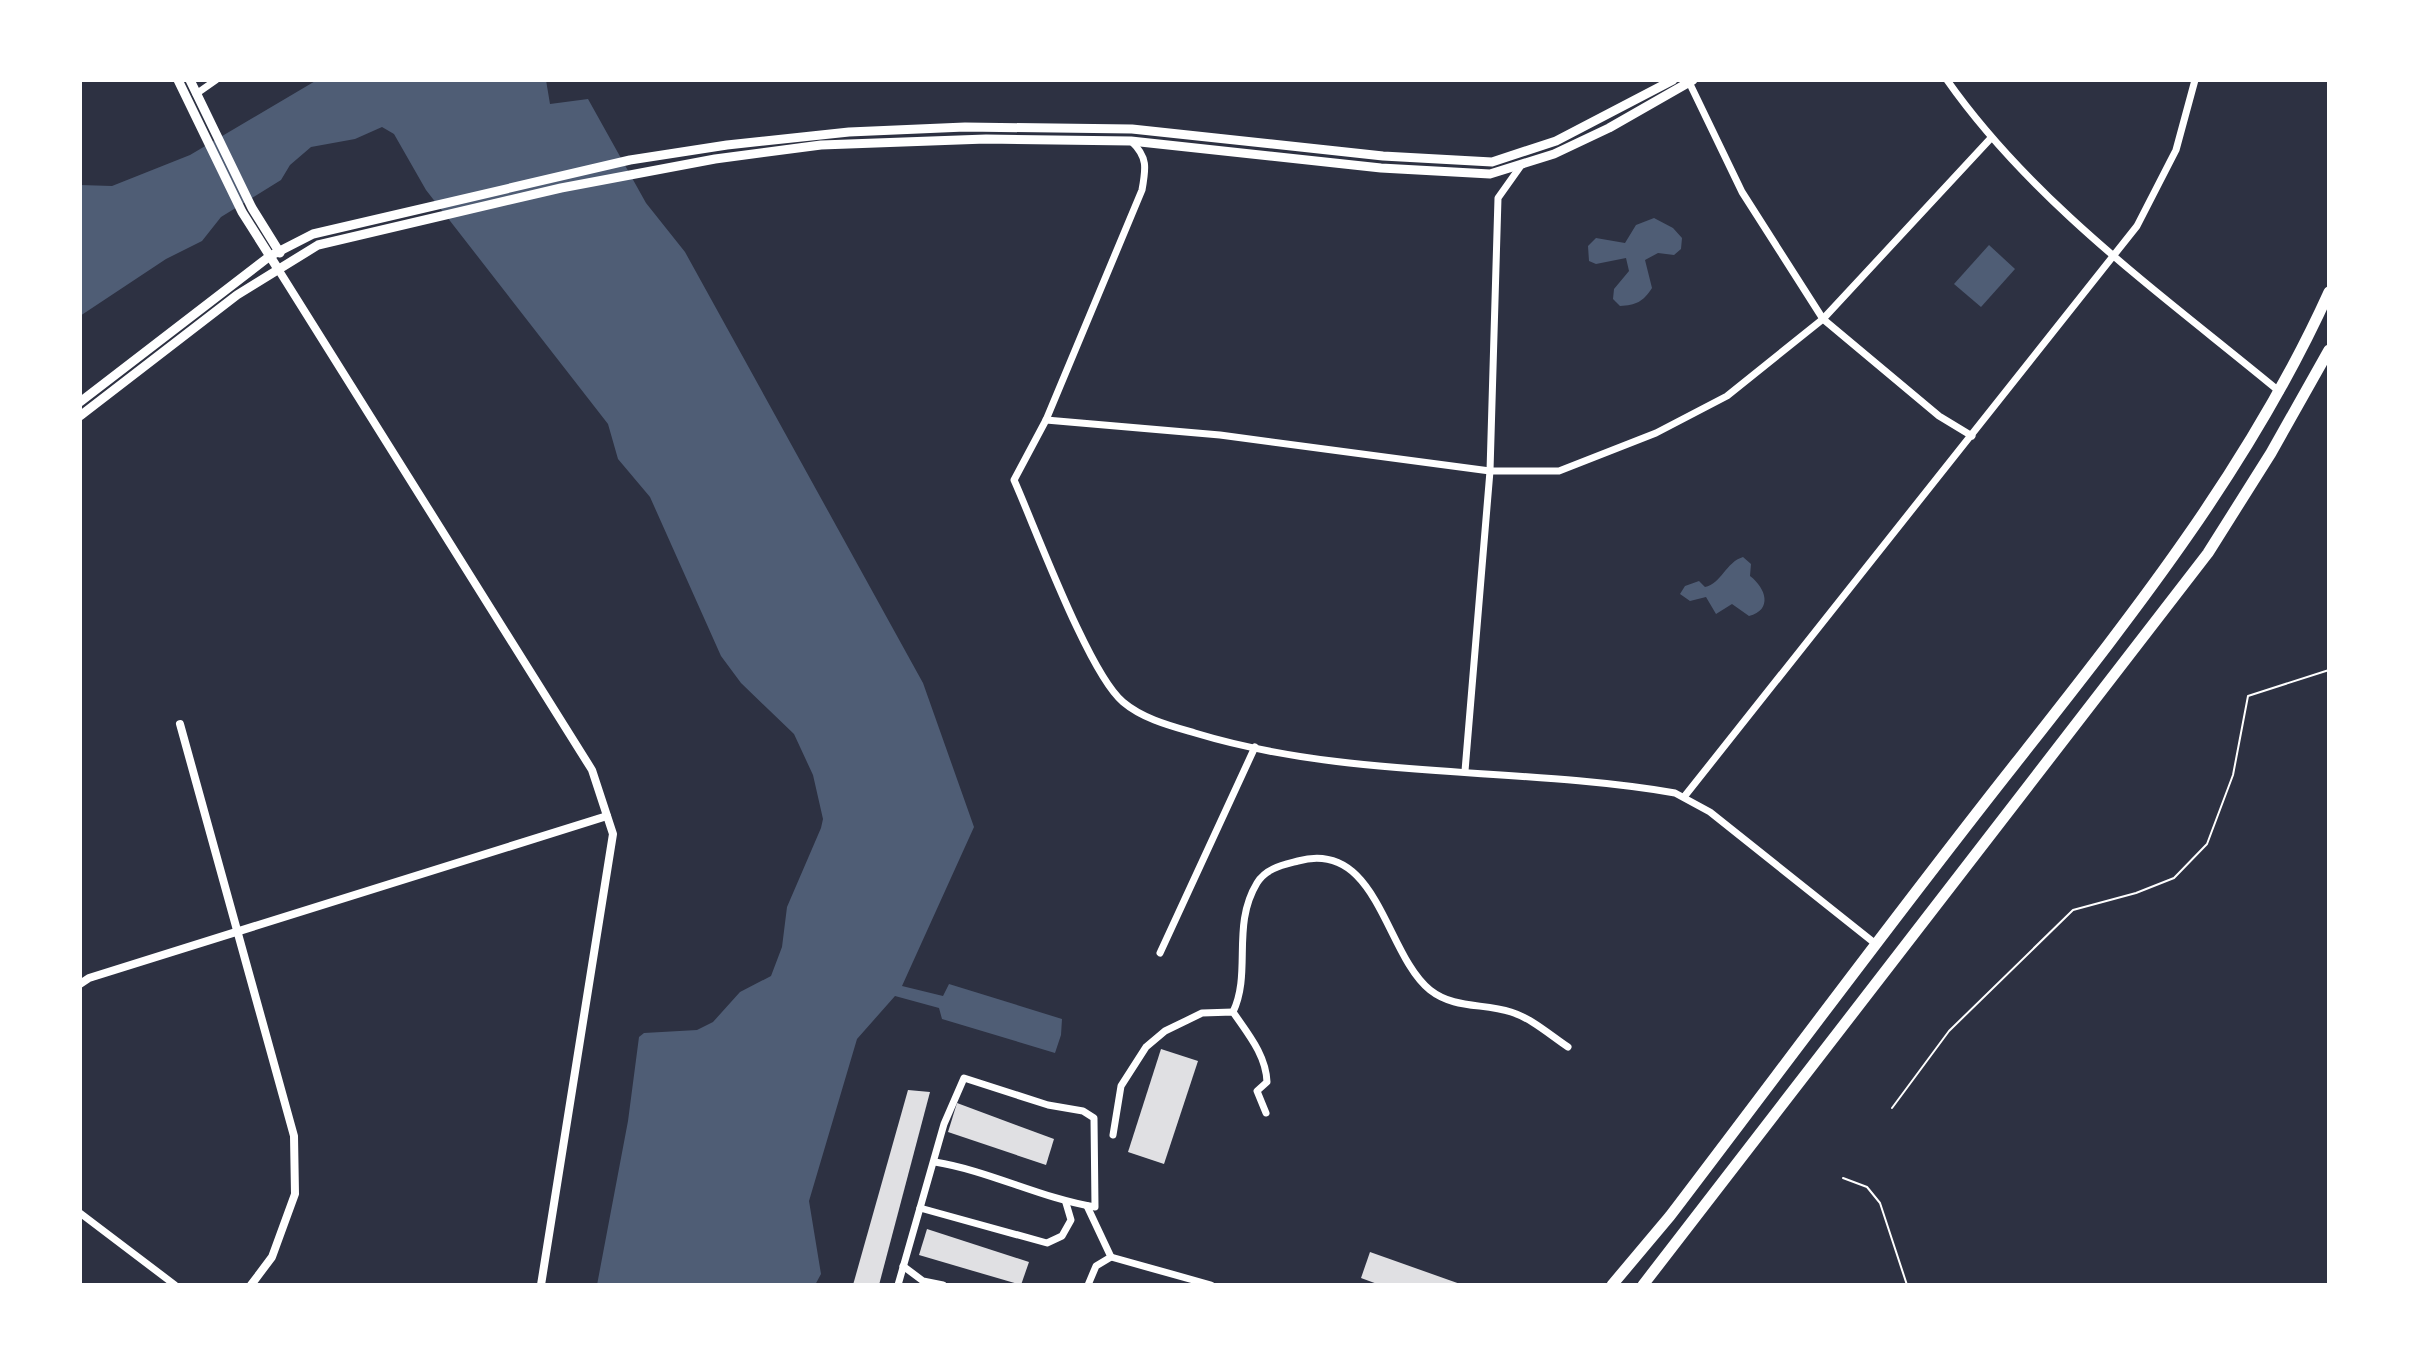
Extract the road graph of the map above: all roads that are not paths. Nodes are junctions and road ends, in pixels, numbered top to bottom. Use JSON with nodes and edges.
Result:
{"nodes":[{"id":1,"x":178,"y":80,"type":"edge"},
{"id":2,"x":190,"y":80,"type":"edge"},
{"id":3,"x":216,"y":80,"type":"edge"},
{"id":4,"x":1673,"y":80,"type":"edge"},
{"id":5,"x":1947,"y":80,"type":"edge"},
{"id":6,"x":2195,"y":80,"type":"edge"},
{"id":7,"x":1691,"y":81,"type":"edge"},
{"id":8,"x":196,"y":94,"type":"junction"},
{"id":9,"x":198,"y":111,"type":"junction"},
{"id":10,"x":1991,"y":138,"type":"junction"},
{"id":11,"x":1131,"y":141,"type":"junction"},
{"id":12,"x":1520,"y":167,"type":"junction"},
{"id":13,"x":247,"y":210,"type":"junction"},
{"id":14,"x":280,"y":250,"type":"junction"},
{"id":15,"x":2115,"y":255,"type":"junction"},
{"id":16,"x":270,"y":256,"type":"junction"},
{"id":17,"x":278,"y":269,"type":"junction"},
{"id":18,"x":2329,"y":292,"type":"edge"},
{"id":19,"x":1823,"y":319,"type":"junction"},
{"id":20,"x":2329,"y":350,"type":"edge"},
{"id":21,"x":2280,"y":392,"type":"junction"},
{"id":22,"x":80,"y":402,"type":"edge"},
{"id":23,"x":80,"y":416,"type":"edge"},
{"id":24,"x":1046,"y":420,"type":"junction"},
{"id":25,"x":1972,"y":436,"type":"junction"},
{"id":26,"x":1490,"y":471,"type":"junction"},
{"id":27,"x":180,"y":724,"type":"dead end"},
{"id":28,"x":1255,"y":747,"type":"junction"},
{"id":29,"x":1465,"y":771,"type":"junction"},
{"id":30,"x":1684,"y":797,"type":"junction"},
{"id":31,"x":607,"y":816,"type":"junction"},
{"id":32,"x":238,"y":933,"type":"junction"},
{"id":33,"x":1877,"y":946,"type":"junction"},
{"id":34,"x":1160,"y":953,"type":"dead end"},
{"id":35,"x":80,"y":984,"type":"edge"},
{"id":36,"x":1233,"y":1012,"type":"junction"},
{"id":37,"x":1568,"y":1047,"type":"dead end"},
{"id":38,"x":1266,"y":1113,"type":"dead end"},
{"id":39,"x":1113,"y":1135,"type":"dead end"},
{"id":40,"x":935,"y":1162,"type":"junction"},
{"id":41,"x":1066,"y":1203,"type":"junction"},
{"id":42,"x":1087,"y":1206,"type":"junction"},
{"id":43,"x":920,"y":1208,"type":"junction"},
{"id":44,"x":80,"y":1213,"type":"edge"},
{"id":45,"x":1111,"y":1257,"type":"junction"},
{"id":46,"x":903,"y":1266,"type":"junction"},
{"id":47,"x":922,"y":1283,"type":"edge"},
{"id":48,"x":175,"y":1285,"type":"edge"},
{"id":49,"x":251,"y":1285,"type":"edge"},
{"id":50,"x":541,"y":1285,"type":"edge"},
{"id":51,"x":898,"y":1285,"type":"edge"},
{"id":52,"x":943,"y":1285,"type":"edge"},
{"id":53,"x":1088,"y":1285,"type":"edge"},
{"id":54,"x":1211,"y":1285,"type":"edge"},
{"id":55,"x":1612,"y":1285,"type":"edge"},
{"id":56,"x":1643,"y":1285,"type":"edge"}],
"edges":[{"from":1,"to":9,"type":"main road"},
{"from":2,"to":8,"type":"main road"},
{"from":3,"to":8,"type":"street"},
{"from":4,"to":14,"type":"main road"},
{"from":5,"to":10,"type":"street"},
{"from":6,"to":15,"type":"street"},
{"from":7,"to":12,"type":"main road"},
{"from":7,"to":19,"type":"street"},
{"from":8,"to":9,"type":"main road"},
{"from":9,"to":13,"type":"main road"},
{"from":10,"to":15,"type":"street"},
{"from":10,"to":19,"type":"street"},
{"from":11,"to":12,"type":"main road"},
{"from":11,"to":17,"type":"main road"},
{"from":11,"to":24,"type":"street"},
{"from":12,"to":26,"type":"street"},
{"from":13,"to":14,"type":"main road"},
{"from":13,"to":16,"type":"main road"},
{"from":14,"to":16,"type":"main road"},
{"from":14,"to":17,"type":"main road"},
{"from":15,"to":21,"type":"street"},
{"from":15,"to":25,"type":"street"},
{"from":16,"to":17,"type":"main road"},
{"from":16,"to":22,"type":"main road"},
{"from":17,"to":23,"type":"main road"},
{"from":17,"to":31,"type":"street"},
{"from":18,"to":21,"type":"highway"},
{"from":19,"to":25,"type":"street"},
{"from":19,"to":26,"type":"street"},
{"from":20,"to":56,"type":"highway"},
{"from":21,"to":33,"type":"highway"},
{"from":24,"to":26,"type":"street"},
{"from":24,"to":28,"type":"street"},
{"from":25,"to":30,"type":"street"},
{"from":26,"to":29,"type":"street"},
{"from":27,"to":32,"type":"street"},
{"from":28,"to":29,"type":"street"},
{"from":28,"to":34,"type":"street"},
{"from":29,"to":30,"type":"street"},
{"from":30,"to":33,"type":"street"},
{"from":31,"to":32,"type":"street"},
{"from":31,"to":50,"type":"street"},
{"from":32,"to":35,"type":"street"},
{"from":32,"to":49,"type":"street"},
{"from":33,"to":55,"type":"highway"},
{"from":36,"to":37,"type":"street"},
{"from":36,"to":38,"type":"street"},
{"from":36,"to":39,"type":"street"},
{"from":40,"to":41,"type":"street"},
{"from":40,"to":42,"type":"street"},
{"from":40,"to":43,"type":"street"},
{"from":41,"to":42,"type":"street"},
{"from":41,"to":43,"type":"street"},
{"from":42,"to":45,"type":"street"},
{"from":43,"to":46,"type":"street"},
{"from":44,"to":48,"type":"street"},
{"from":45,"to":53,"type":"street"},
{"from":45,"to":54,"type":"street"},
{"from":46,"to":47,"type":"street"},
{"from":46,"to":51,"type":"street"},
{"from":47,"to":52,"type":"street"}]}
